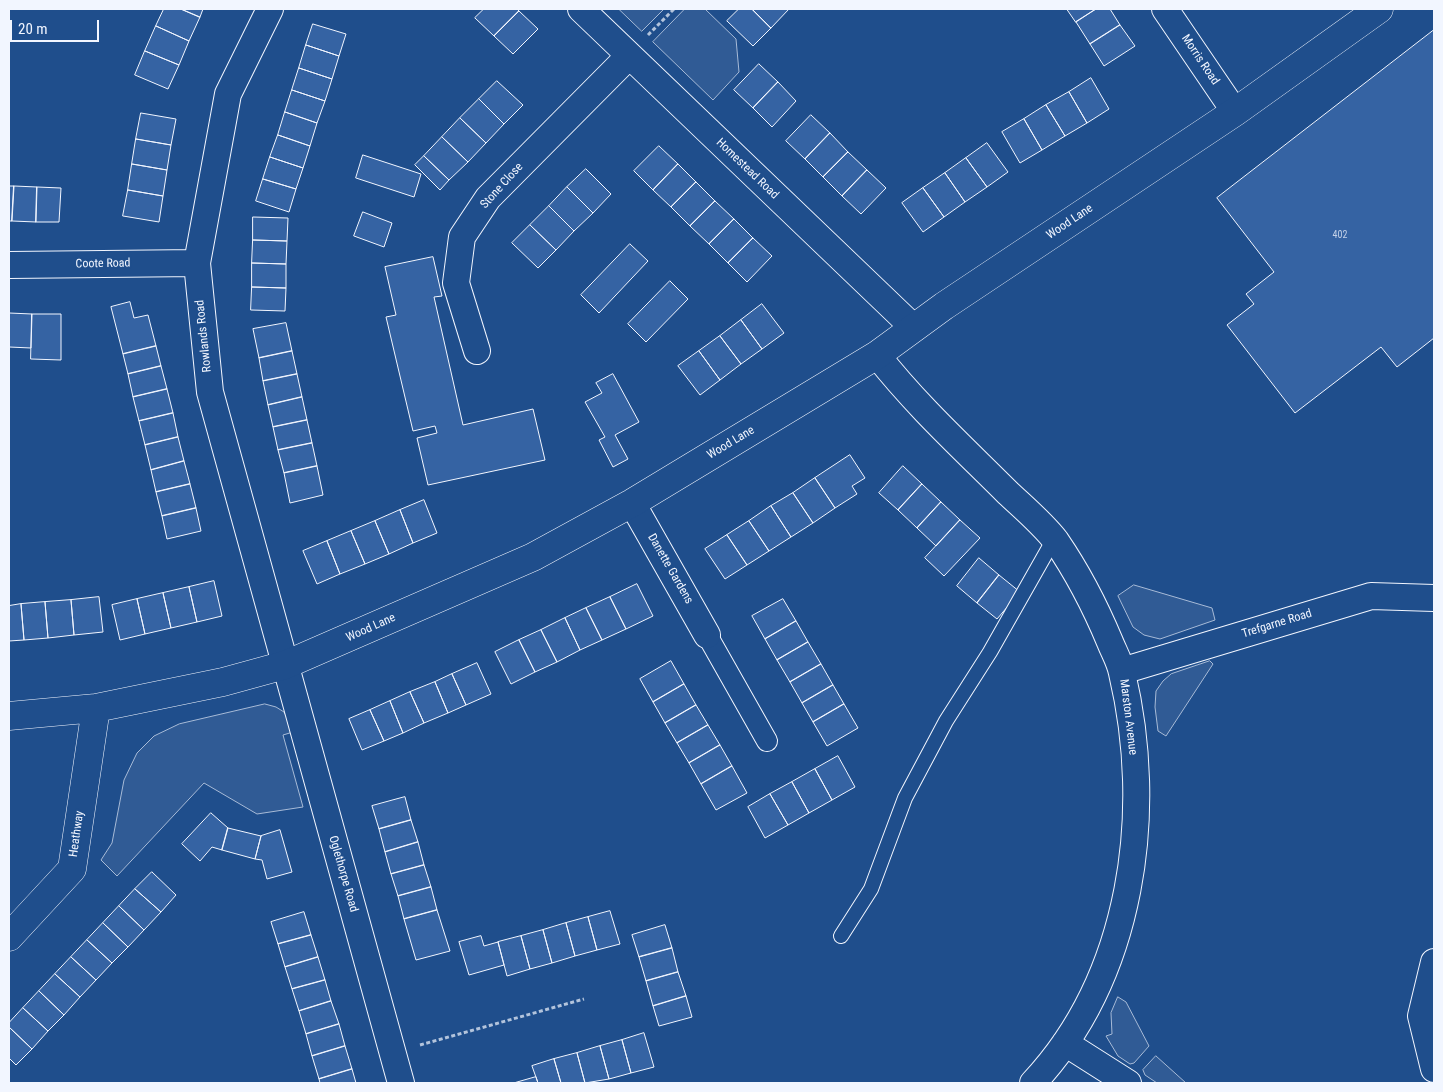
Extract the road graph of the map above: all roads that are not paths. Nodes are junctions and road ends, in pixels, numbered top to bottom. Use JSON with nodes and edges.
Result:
{"nodes":[{"id":1,"x":270,"y":9,"type":"edge"},
{"id":2,"x":581,"y":9,"type":"edge"},
{"id":3,"x":1166,"y":9,"type":"edge"},
{"id":4,"x":1379,"y":9,"type":"edge"},
{"id":5,"x":629,"y":56,"type":"junction"},
{"id":6,"x":1235,"y":112,"type":"junction"},
{"id":7,"x":197,"y":263,"type":"junction"},
{"id":8,"x":9,"y":265,"type":"edge"},
{"id":9,"x":914,"y":328,"type":"junction"},
{"id":10,"x":477,"y":351,"type":"dead end"},
{"id":11,"x":877,"y":355,"type":"junction"},
{"id":12,"x":632,"y":503,"type":"junction"},
{"id":13,"x":1054,"y":539,"type":"junction"},
{"id":14,"x":1434,"y":598,"type":"edge"},
{"id":15,"x":707,"y":635,"type":"joint"},
{"id":16,"x":285,"y":665,"type":"junction"},
{"id":17,"x":1122,"y":672,"type":"junction"},
{"id":18,"x":96,"y":708,"type":"junction"},
{"id":19,"x":9,"y":716,"type":"edge"},
{"id":20,"x":767,"y":742,"type":"dead end"},
{"id":21,"x":841,"y":936,"type":"dead end"},
{"id":22,"x":9,"y":937,"type":"edge"},
{"id":23,"x":1434,"y":962,"type":"edge"},
{"id":24,"x":1064,"y":1043,"type":"junction"},
{"id":25,"x":1434,"y":1069,"type":"edge"},
{"id":26,"x":401,"y":1083,"type":"edge"},
{"id":27,"x":1033,"y":1083,"type":"edge"},
{"id":28,"x":1128,"y":1083,"type":"edge"}],
"edges":[{"from":1,"to":7,"type":"street","name":"Rowlands Road"},
{"from":2,"to":5,"type":"street","name":"Homestead Road"},
{"from":3,"to":6,"type":"street","name":"Morris Road"},
{"from":4,"to":6,"type":"main road","name":"Wood Lane"},
{"from":5,"to":9,"type":"street","name":"Homestead Road"},
{"from":5,"to":10,"type":"street","name":"Stone Close"},
{"from":6,"to":9,"type":"main road","name":"Wood Lane"},
{"from":7,"to":8,"type":"street","name":"Coote Road"},
{"from":7,"to":16,"type":"street","name":"Rowlands Road"},
{"from":9,"to":11,"type":"main road","name":"Wood Lane"},
{"from":11,"to":12,"type":"main road","name":"Wood Lane"},
{"from":11,"to":13,"type":"street","name":"Marston Avenue"},
{"from":12,"to":15,"type":"street","name":"Danette Gardens"},
{"from":12,"to":16,"type":"main road","name":"Wood Lane"},
{"from":13,"to":17,"type":"street","name":"Marston Avenue"},
{"from":13,"to":21,"type":"lane"},
{"from":14,"to":17,"type":"street","name":"Trefgarne Road"},
{"from":15,"to":20,"type":"street"},
{"from":16,"to":18,"type":"main road","name":"Wood Lane"},
{"from":16,"to":26,"type":"street","name":"Oglethorpe Road"},
{"from":17,"to":24,"type":"street","name":"Marston Avenue"},
{"from":18,"to":19,"type":"main road","name":"Wood Lane"},
{"from":18,"to":22,"type":"main road","name":"Heathway"},
{"from":23,"to":25,"type":"street"},
{"from":24,"to":27,"type":"street","name":"Marston Avenue"},
{"from":24,"to":28,"type":"street"}]}
